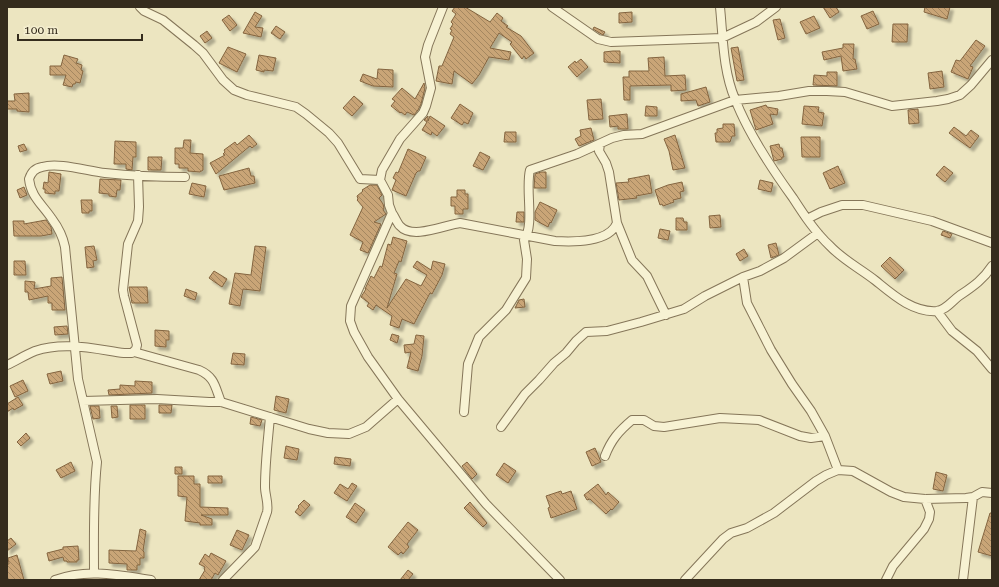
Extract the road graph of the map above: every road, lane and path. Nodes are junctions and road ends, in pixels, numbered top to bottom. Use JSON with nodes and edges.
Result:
{"nodes":[{"id":1,"x":140,"y":7,"type":"edge"},
{"id":2,"x":443,"y":7,"type":"edge"},
{"id":3,"x":552,"y":7,"type":"edge"},
{"id":4,"x":720,"y":7,"type":"edge"},
{"id":5,"x":772,"y":9,"type":"edge"},
{"id":6,"x":722,"y":38,"type":"junction"},
{"id":7,"x":992,"y":60,"type":"edge"},
{"id":8,"x":735,"y":100,"type":"junction"},
{"id":9,"x":600,"y":144,"type":"junction"},
{"id":10,"x":138,"y":175,"type":"junction"},
{"id":11,"x":185,"y":177,"type":"dead end"},
{"id":12,"x":380,"y":180,"type":"junction"},
{"id":13,"x":392,"y":213,"type":"junction"},
{"id":14,"x":807,"y":219,"type":"junction"},
{"id":15,"x":617,"y":223,"type":"junction"},
{"id":16,"x":818,"y":233,"type":"junction"},
{"id":17,"x":527,"y":236,"type":"junction"},
{"id":18,"x":992,"y":243,"type":"edge"},
{"id":19,"x":992,"y":266,"type":"edge"},
{"id":20,"x":742,"y":278,"type":"junction"},
{"id":21,"x":937,"y":311,"type":"junction"},
{"id":22,"x":666,"y":315,"type":"junction"},
{"id":23,"x":76,"y":346,"type":"junction"},
{"id":24,"x":134,"y":352,"type":"junction"},
{"id":25,"x":7,"y":365,"type":"edge"},
{"id":26,"x":992,"y":369,"type":"edge"},
{"id":27,"x":398,"y":399,"type":"junction"},
{"id":28,"x":83,"y":401,"type":"junction"},
{"id":29,"x":221,"y":402,"type":"junction"},
{"id":30,"x":464,"y":412,"type":"dead end"},
{"id":31,"x":270,"y":417,"type":"junction"},
{"id":32,"x":501,"y":427,"type":"dead end"},
{"id":33,"x":825,"y":436,"type":"junction"},
{"id":34,"x":605,"y":456,"type":"dead end"},
{"id":35,"x":838,"y":470,"type":"junction"},
{"id":36,"x":991,"y":492,"type":"edge"},
{"id":37,"x":972,"y":497,"type":"junction"},
{"id":38,"x":925,"y":499,"type":"junction"},
{"id":39,"x":94,"y":573,"type":"junction"},
{"id":40,"x":55,"y":580,"type":"edge"},
{"id":41,"x":150,"y":580,"type":"edge"},
{"id":42,"x":223,"y":580,"type":"edge"},
{"id":43,"x":560,"y":580,"type":"edge"},
{"id":44,"x":685,"y":580,"type":"edge"},
{"id":45,"x":886,"y":580,"type":"edge"},
{"id":46,"x":963,"y":580,"type":"edge"}],
"edges":[{"from":1,"to":12,"type":"street"},
{"from":2,"to":12,"type":"street"},
{"from":3,"to":6,"type":"street"},
{"from":4,"to":6,"type":"street"},
{"from":5,"to":6,"type":"street"},
{"from":6,"to":8,"type":"street"},
{"from":7,"to":8,"type":"street"},
{"from":8,"to":9,"type":"street"},
{"from":8,"to":14,"type":"street"},
{"from":9,"to":15,"type":"street"},
{"from":9,"to":17,"type":"street"},
{"from":10,"to":11,"type":"street"},
{"from":10,"to":23,"type":"street"},
{"from":10,"to":24,"type":"street"},
{"from":12,"to":13,"type":"street"},
{"from":13,"to":17,"type":"street"},
{"from":13,"to":27,"type":"street"},
{"from":14,"to":16,"type":"street"},
{"from":14,"to":18,"type":"street"},
{"from":15,"to":17,"type":"street"},
{"from":15,"to":22,"type":"street"},
{"from":16,"to":20,"type":"street"},
{"from":16,"to":21,"type":"street"},
{"from":17,"to":30,"type":"street"},
{"from":19,"to":21,"type":"street"},
{"from":20,"to":22,"type":"street"},
{"from":20,"to":33,"type":"street"},
{"from":21,"to":26,"type":"street"},
{"from":22,"to":32,"type":"street"},
{"from":23,"to":24,"type":"street"},
{"from":23,"to":25,"type":"street"},
{"from":23,"to":28,"type":"street"},
{"from":24,"to":29,"type":"street"},
{"from":27,"to":31,"type":"street"},
{"from":27,"to":43,"type":"street"},
{"from":28,"to":29,"type":"street"},
{"from":28,"to":39,"type":"street"},
{"from":29,"to":31,"type":"street"},
{"from":31,"to":42,"type":"street"},
{"from":33,"to":34,"type":"street"},
{"from":33,"to":35,"type":"street"},
{"from":35,"to":38,"type":"street"},
{"from":35,"to":44,"type":"street"},
{"from":36,"to":37,"type":"street"},
{"from":37,"to":38,"type":"street"},
{"from":37,"to":46,"type":"street"},
{"from":38,"to":45,"type":"street"},
{"from":39,"to":40,"type":"street"},
{"from":39,"to":41,"type":"street"}]}
